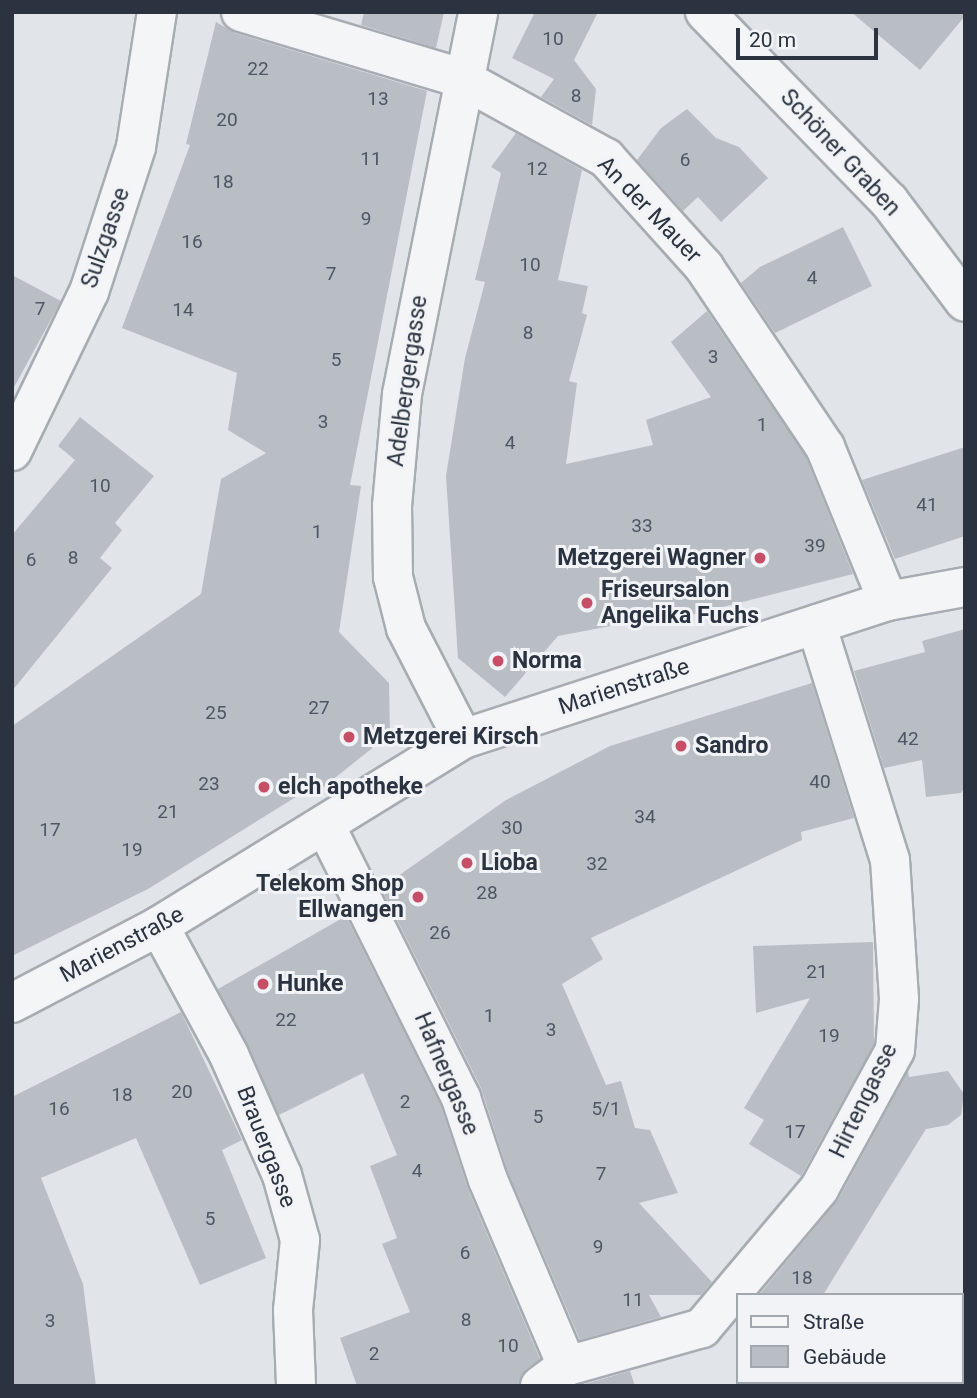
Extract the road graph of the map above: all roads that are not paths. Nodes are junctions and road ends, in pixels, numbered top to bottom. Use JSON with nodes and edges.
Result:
{"nodes":[{"id":1,"x":158,"y":12,"type":"edge"},
{"id":2,"x":241,"y":12,"type":"edge"},
{"id":3,"x":478,"y":12,"type":"edge"},
{"id":4,"x":705,"y":12,"type":"edge"},
{"id":5,"x":461,"y":78,"type":"junction"},
{"id":6,"x":965,"y":302,"type":"edge"},
{"id":7,"x":12,"y":451,"type":"edge"},
{"id":8,"x":965,"y":587,"type":"edge"},
{"id":9,"x":888,"y":601,"type":"junction"},
{"id":10,"x":816,"y":624,"type":"junction"},
{"id":11,"x":463,"y":739,"type":"junction"},
{"id":12,"x":327,"y":827,"type":"junction"},
{"id":13,"x":159,"y":926,"type":"junction"},
{"id":14,"x":12,"y":1003,"type":"edge"},
{"id":15,"x":553,"y":1376,"type":"edge"},
{"id":16,"x":296,"y":1386,"type":"edge"}],
"edges":[{"from":1,"to":7,"type":"street","name":"Sulzgasse"},
{"from":2,"to":5,"type":"street","name":"An der Mauer"},
{"from":3,"to":5,"type":"street","name":"Adelbergergasse"},
{"from":4,"to":6,"type":"street","name":"Schöner Graben"},
{"from":5,"to":9,"type":"street","name":"An der Mauer"},
{"from":5,"to":11,"type":"street","name":"Adelbergergasse"},
{"from":8,"to":9,"type":"street","name":"Marienstraße"},
{"from":9,"to":10,"type":"street","name":"Marienstraße"},
{"from":10,"to":11,"type":"street","name":"Marienstraße"},
{"from":10,"to":15,"type":"street","name":"Hirtengasse"},
{"from":11,"to":12,"type":"street","name":"Marienstraße"},
{"from":12,"to":13,"type":"street","name":"Marienstraße"},
{"from":12,"to":15,"type":"street","name":"Hafnergasse"},
{"from":13,"to":14,"type":"street","name":"Marienstraße"},
{"from":13,"to":16,"type":"street","name":"Brauergasse"}]}
